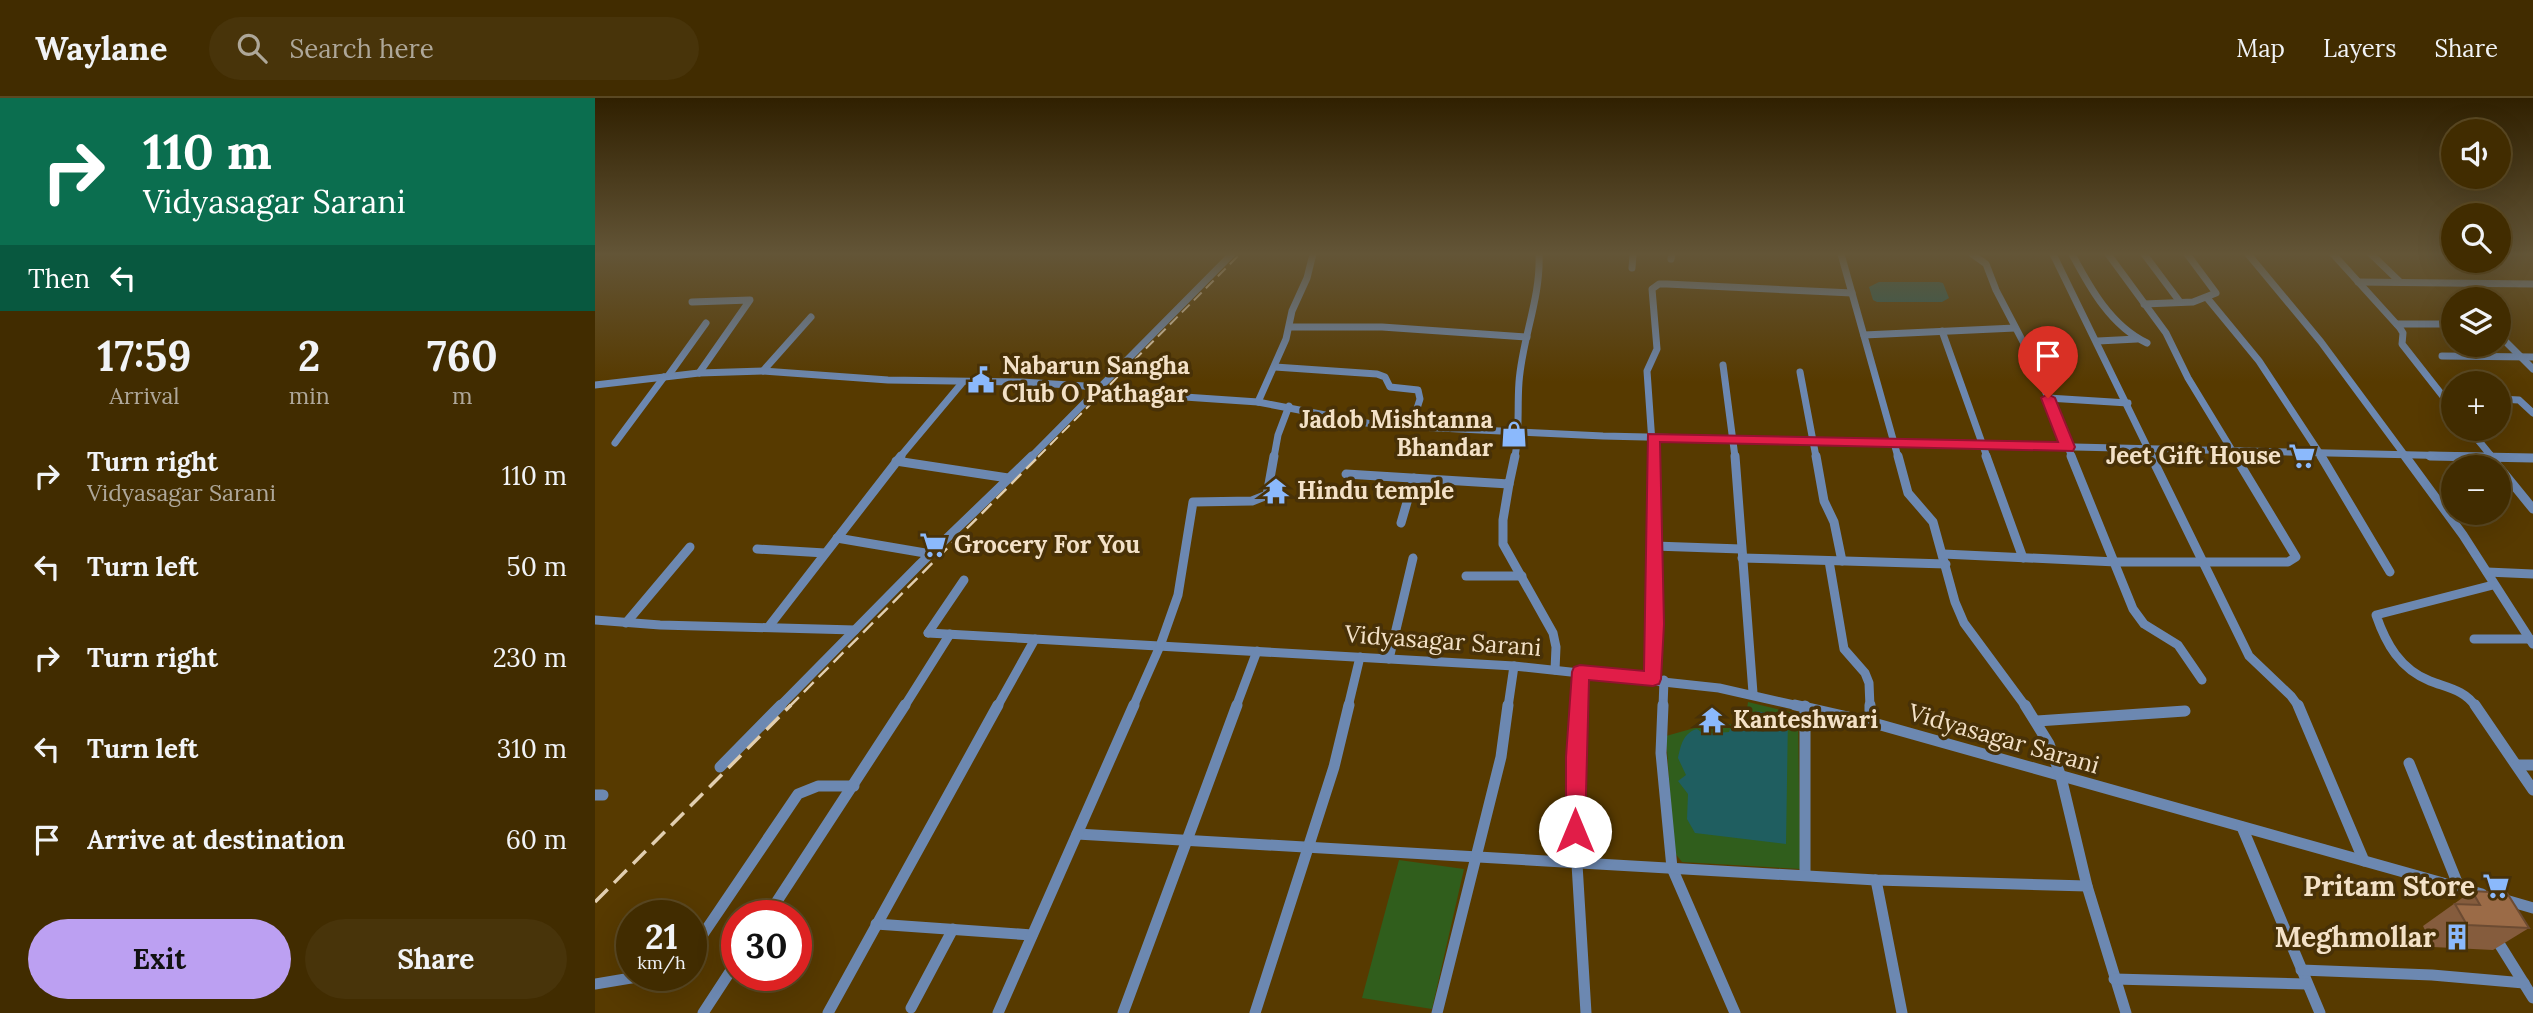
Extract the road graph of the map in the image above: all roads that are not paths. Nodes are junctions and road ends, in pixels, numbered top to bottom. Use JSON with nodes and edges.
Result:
{"nodes":[{"id":1,"x":1190,"y":297,"type":"edge"},
{"id":2,"x":1298,"y":297,"type":"edge"},
{"id":3,"x":1535,"y":297,"type":"edge"},
{"id":4,"x":1652,"y":297,"type":"edge"},
{"id":5,"x":1853,"y":297,"type":"edge"},
{"id":6,"x":1999,"y":297,"type":"edge"},
{"id":7,"x":2075,"y":297,"type":"edge"},
{"id":8,"x":2097,"y":297,"type":"edge"},
{"id":9,"x":2139,"y":297,"type":"edge"},
{"id":10,"x":2177,"y":297,"type":"edge"},
{"id":11,"x":2211,"y":297,"type":"edge"},
{"id":12,"x":2283,"y":297,"type":"edge"},
{"id":13,"x":2372,"y":297,"type":"edge"},
{"id":14,"x":2208,"y":299,"type":"junction"},
{"id":15,"x":692,"y":302,"type":"dead end"},
{"id":16,"x":2181,"y":302,"type":"junction"},
{"id":17,"x":2144,"y":304,"type":"junction"},
{"id":18,"x":811,"y":317,"type":"dead end"},
{"id":19,"x":706,"y":323,"type":"dead end"},
{"id":20,"x":2397,"y":324,"type":"junction"},
{"id":21,"x":2441,"y":324,"type":"edge"},
{"id":22,"x":1290,"y":327,"type":"junction"},
{"id":23,"x":2015,"y":328,"type":"junction"},
{"id":24,"x":1942,"y":331,"type":"junction"},
{"id":25,"x":1864,"y":335,"type":"junction"},
{"id":26,"x":1527,"y":338,"type":"junction"},
{"id":27,"x":2137,"y":339,"type":"junction"},
{"id":28,"x":2098,"y":341,"type":"junction"},
{"id":29,"x":2147,"y":343,"type":"dead end"},
{"id":30,"x":2511,"y":347,"type":"edge"},
{"id":31,"x":2511,"y":357,"type":"edge"},
{"id":32,"x":2521,"y":357,"type":"junction"},
{"id":33,"x":2533,"y":357,"type":"edge"},
{"id":34,"x":1723,"y":365,"type":"dead end"},
{"id":35,"x":1275,"y":367,"type":"junction"},
{"id":36,"x":2533,"y":369,"type":"edge"},
{"id":37,"x":763,"y":371,"type":"junction"},
{"id":38,"x":1800,"y":372,"type":"dead end"},
{"id":39,"x":699,"y":373,"type":"junction"},
{"id":40,"x":666,"y":377,"type":"junction"},
{"id":41,"x":962,"y":383,"type":"junction"},
{"id":42,"x":595,"y":384,"type":"edge"},
{"id":43,"x":1100,"y":387,"type":"junction"},
{"id":44,"x":1126,"y":393,"type":"dead end"},
{"id":45,"x":2441,"y":394,"type":"edge"},
{"id":46,"x":2048,"y":398,"type":"junction"},
{"id":47,"x":2511,"y":400,"type":"edge"},
{"id":48,"x":1258,"y":402,"type":"junction"},
{"id":49,"x":2128,"y":403,"type":"junction"},
{"id":50,"x":1289,"y":406,"type":"junction"},
{"id":51,"x":2533,"y":412,"type":"edge"},
{"id":52,"x":1411,"y":427,"type":"junction"},
{"id":53,"x":1520,"y":432,"type":"junction"},
{"id":54,"x":1653,"y":438,"type":"junction"},
{"id":55,"x":1734,"y":440,"type":"junction"},
{"id":56,"x":2478,"y":441,"type":"edge"},
{"id":57,"x":1812,"y":442,"type":"junction"},
{"id":58,"x":615,"y":443,"type":"dead end"},
{"id":59,"x":1895,"y":443,"type":"junction"},
{"id":60,"x":1985,"y":445,"type":"junction"},
{"id":61,"x":2068,"y":447,"type":"junction"},
{"id":62,"x":2151,"y":450,"type":"junction"},
{"id":63,"x":2233,"y":451,"type":"junction"},
{"id":64,"x":2319,"y":453,"type":"junction"},
{"id":65,"x":2403,"y":454,"type":"junction"},
{"id":66,"x":2441,"y":455,"type":"edge"},
{"id":67,"x":2489,"y":455,"type":"edge"},
{"id":68,"x":2511,"y":457,"type":"edge"},
{"id":69,"x":2533,"y":458,"type":"edge"},
{"id":70,"x":896,"y":461,"type":"junction"},
{"id":71,"x":1346,"y":474,"type":"dead end"},
{"id":72,"x":1008,"y":478,"type":"junction"},
{"id":73,"x":1414,"y":478,"type":"junction"},
{"id":74,"x":2511,"y":482,"type":"edge"},
{"id":75,"x":1509,"y":484,"type":"junction"},
{"id":76,"x":2533,"y":509,"type":"edge"},
{"id":77,"x":1401,"y":523,"type":"dead end"},
{"id":78,"x":837,"y":538,"type":"junction"},
{"id":79,"x":1654,"y":546,"type":"junction"},
{"id":80,"x":691,"y":547,"type":"dead end"},
{"id":81,"x":757,"y":549,"type":"dead end"},
{"id":82,"x":825,"y":553,"type":"junction"},
{"id":83,"x":930,"y":554,"type":"junction"},
{"id":84,"x":1741,"y":554,"type":"junction"},
{"id":85,"x":1413,"y":558,"type":"dead end"},
{"id":86,"x":2023,"y":558,"type":"junction"},
{"id":87,"x":1944,"y":559,"type":"junction"},
{"id":88,"x":1829,"y":561,"type":"junction"},
{"id":89,"x":1842,"y":561,"type":"junction"},
{"id":90,"x":2116,"y":562,"type":"junction"},
{"id":91,"x":2204,"y":563,"type":"junction"},
{"id":92,"x":2390,"y":572,"type":"dead end"},
{"id":93,"x":2487,"y":572,"type":"junction"},
{"id":94,"x":2533,"y":573,"type":"edge"},
{"id":95,"x":1466,"y":576,"type":"dead end"},
{"id":96,"x":1522,"y":576,"type":"junction"},
{"id":97,"x":964,"y":580,"type":"dead end"},
{"id":98,"x":2493,"y":585,"type":"junction"},
{"id":99,"x":595,"y":620,"type":"edge"},
{"id":100,"x":626,"y":623,"type":"junction"},
{"id":101,"x":770,"y":625,"type":"junction"},
{"id":102,"x":855,"y":630,"type":"junction"},
{"id":103,"x":950,"y":634,"type":"junction"},
{"id":104,"x":1035,"y":639,"type":"junction"},
{"id":105,"x":2473,"y":639,"type":"dead end"},
{"id":106,"x":2531,"y":641,"type":"edge"},
{"id":107,"x":1160,"y":646,"type":"junction"},
{"id":108,"x":1257,"y":651,"type":"junction"},
{"id":109,"x":1360,"y":657,"type":"junction"},
{"id":110,"x":1389,"y":659,"type":"junction"},
{"id":111,"x":1514,"y":666,"type":"junction"},
{"id":112,"x":1555,"y":670,"type":"junction"},
{"id":113,"x":1580,"y":672,"type":"junction"},
{"id":114,"x":1658,"y":680,"type":"junction"},
{"id":115,"x":2202,"y":680,"type":"dead end"},
{"id":116,"x":1757,"y":694,"type":"junction"},
{"id":117,"x":1805,"y":706,"type":"junction"},
{"id":118,"x":2185,"y":711,"type":"dead end"},
{"id":119,"x":2037,"y":721,"type":"junction"},
{"id":120,"x":1870,"y":722,"type":"junction"},
{"id":121,"x":2409,"y":763,"type":"dead end"},
{"id":122,"x":2518,"y":765,"type":"junction"},
{"id":123,"x":2533,"y":765,"type":"edge"},
{"id":124,"x":720,"y":767,"type":"dead end"},
{"id":125,"x":2061,"y":777,"type":"junction"},
{"id":126,"x":854,"y":786,"type":"junction"},
{"id":127,"x":2533,"y":790,"type":"edge"},
{"id":128,"x":2242,"y":827,"type":"junction"},
{"id":129,"x":1077,"y":834,"type":"junction"},
{"id":130,"x":1188,"y":840,"type":"junction"},
{"id":131,"x":1311,"y":845,"type":"junction"},
{"id":132,"x":1475,"y":856,"type":"junction"},
{"id":133,"x":2364,"y":860,"type":"junction"},
{"id":134,"x":1578,"y":861,"type":"junction"},
{"id":135,"x":1672,"y":868,"type":"junction"},
{"id":136,"x":1805,"y":875,"type":"junction"},
{"id":137,"x":1877,"y":880,"type":"junction"},
{"id":138,"x":2087,"y":886,"type":"junction"},
{"id":139,"x":2463,"y":888,"type":"junction"},
{"id":140,"x":778,"y":900,"type":"edge"},
{"id":141,"x":2474,"y":901,"type":"edge"},
{"id":142,"x":2533,"y":908,"type":"edge"},
{"id":143,"x":876,"y":923,"type":"junction"},
{"id":144,"x":2488,"y":925,"type":"edge"},
{"id":145,"x":707,"y":928,"type":"edge"},
{"id":146,"x":953,"y":929,"type":"junction"},
{"id":147,"x":1032,"y":935,"type":"junction"},
{"id":148,"x":2301,"y":970,"type":"junction"},
{"id":149,"x":2114,"y":979,"type":"junction"},
{"id":150,"x":616,"y":980,"type":"edge"},
{"id":151,"x":595,"y":984,"type":"edge"},
{"id":152,"x":2307,"y":984,"type":"junction"},
{"id":153,"x":2524,"y":984,"type":"junction"},
{"id":154,"x":721,"y":985,"type":"edge"},
{"id":155,"x":2533,"y":998,"type":"edge"},
{"id":156,"x":911,"y":1008,"type":"dead end"},
{"id":157,"x":703,"y":1013,"type":"edge"},
{"id":158,"x":828,"y":1013,"type":"edge"},
{"id":159,"x":998,"y":1013,"type":"edge"},
{"id":160,"x":1123,"y":1013,"type":"edge"},
{"id":161,"x":1255,"y":1013,"type":"edge"},
{"id":162,"x":1437,"y":1013,"type":"edge"},
{"id":163,"x":1586,"y":1013,"type":"edge"},
{"id":164,"x":1735,"y":1013,"type":"edge"},
{"id":165,"x":1902,"y":1013,"type":"edge"},
{"id":166,"x":2126,"y":1013,"type":"edge"},
{"id":167,"x":2320,"y":1013,"type":"edge"}],
"edges":[{"from":1,"to":43,"type":"street"},
{"from":2,"to":22,"type":"street"},
{"from":3,"to":26,"type":"street"},
{"from":4,"to":54,"type":"street"},
{"from":5,"to":25,"type":"street"},
{"from":6,"to":23,"type":"street"},
{"from":7,"to":28,"type":"street"},
{"from":8,"to":27,"type":"street"},
{"from":9,"to":17,"type":"street"},
{"from":10,"to":16,"type":"street"},
{"from":11,"to":14,"type":"street"},
{"from":12,"to":65,"type":"street"},
{"from":13,"to":20,"type":"street"},
{"from":14,"to":16,"type":"street"},
{"from":14,"to":64,"type":"street"},
{"from":15,"to":39,"type":"street"},
{"from":16,"to":17,"type":"street"},
{"from":17,"to":63,"type":"street"},
{"from":18,"to":37,"type":"street"},
{"from":19,"to":40,"type":"street"},
{"from":20,"to":21,"type":"street"},
{"from":20,"to":45,"type":"street"},
{"from":22,"to":26,"type":"street"},
{"from":22,"to":35,"type":"street"},
{"from":23,"to":24,"type":"street"},
{"from":23,"to":46,"type":"street"},
{"from":24,"to":25,"type":"street"},
{"from":24,"to":60,"type":"street"},
{"from":25,"to":59,"type":"street"},
{"from":26,"to":53,"type":"street"},
{"from":27,"to":28,"type":"street"},
{"from":27,"to":29,"type":"street"},
{"from":28,"to":49,"type":"street"},
{"from":30,"to":32,"type":"street"},
{"from":31,"to":32,"type":"street"},
{"from":32,"to":33,"type":"street"},
{"from":32,"to":36,"type":"street"},
{"from":34,"to":55,"type":"street"},
{"from":35,"to":48,"type":"street"},
{"from":35,"to":52,"type":"street"},
{"from":37,"to":39,"type":"street"},
{"from":37,"to":41,"type":"street"},
{"from":38,"to":57,"type":"street"},
{"from":39,"to":40,"type":"street"},
{"from":40,"to":42,"type":"street"},
{"from":40,"to":58,"type":"street"},
{"from":41,"to":43,"type":"street"},
{"from":41,"to":70,"type":"street"},
{"from":43,"to":72,"type":"street"},
{"from":44,"to":48,"type":"street"},
{"from":46,"to":49,"type":"street"},
{"from":46,"to":61,"type":"street"},
{"from":47,"to":51,"type":"street"},
{"from":48,"to":50,"type":"street"},
{"from":49,"to":62,"type":"street"},
{"from":50,"to":52,"type":"street"},
{"from":50,"to":107,"type":"street"},
{"from":52,"to":53,"type":"street"},
{"from":53,"to":54,"type":"street"},
{"from":53,"to":75,"type":"street"},
{"from":54,"to":55,"type":"street"},
{"from":54,"to":79,"type":"street"},
{"from":55,"to":57,"type":"street"},
{"from":55,"to":84,"type":"street"},
{"from":56,"to":67,"type":"street"},
{"from":57,"to":59,"type":"street"},
{"from":57,"to":89,"type":"street"},
{"from":59,"to":60,"type":"street"},
{"from":59,"to":87,"type":"street"},
{"from":60,"to":61,"type":"street"},
{"from":60,"to":86,"type":"street"},
{"from":61,"to":62,"type":"street"},
{"from":61,"to":90,"type":"street"},
{"from":62,"to":63,"type":"street"},
{"from":62,"to":91,"type":"street"},
{"from":63,"to":64,"type":"street"},
{"from":63,"to":91,"type":"street"},
{"from":64,"to":65,"type":"street"},
{"from":64,"to":92,"type":"street"},
{"from":65,"to":66,"type":"street"},
{"from":65,"to":93,"type":"street"},
{"from":68,"to":69,"type":"street"},
{"from":70,"to":72,"type":"street"},
{"from":70,"to":78,"type":"street"},
{"from":71,"to":73,"type":"street"},
{"from":72,"to":83,"type":"street"},
{"from":73,"to":75,"type":"street"},
{"from":73,"to":77,"type":"street"},
{"from":74,"to":76,"type":"street"},
{"from":75,"to":96,"type":"street"},
{"from":78,"to":82,"type":"street"},
{"from":78,"to":83,"type":"street"},
{"from":79,"to":84,"type":"street"},
{"from":79,"to":114,"type":"street"},
{"from":80,"to":100,"type":"street"},
{"from":81,"to":82,"type":"street"},
{"from":82,"to":101,"type":"street"},
{"from":83,"to":102,"type":"street"},
{"from":84,"to":88,"type":"street"},
{"from":84,"to":116,"type":"street"},
{"from":85,"to":110,"type":"street"},
{"from":86,"to":87,"type":"street"},
{"from":86,"to":90,"type":"street"},
{"from":87,"to":89,"type":"street"},
{"from":87,"to":119,"type":"street"},
{"from":88,"to":89,"type":"street"},
{"from":88,"to":120,"type":"street"},
{"from":90,"to":91,"type":"street"},
{"from":90,"to":115,"type":"street"},
{"from":91,"to":133,"type":"street"},
{"from":93,"to":94,"type":"street"},
{"from":93,"to":98,"type":"street"},
{"from":95,"to":96,"type":"street"},
{"from":96,"to":112,"type":"street"},
{"from":97,"to":103,"type":"street"},
{"from":98,"to":106,"type":"street"},
{"from":98,"to":122,"type":"street"},
{"from":99,"to":100,"type":"street"},
{"from":100,"to":101,"type":"street"},
{"from":101,"to":102,"type":"street"},
{"from":102,"to":124,"type":"street"},
{"from":103,"to":104,"type":"street","name":"Vidyasagar Sarani"},
{"from":103,"to":126,"type":"street"},
{"from":104,"to":107,"type":"street","name":"Vidyasagar Sarani"},
{"from":104,"to":143,"type":"street"},
{"from":105,"to":106,"type":"street"},
{"from":107,"to":108,"type":"street","name":"Vidyasagar Sarani"},
{"from":107,"to":129,"type":"street"},
{"from":108,"to":109,"type":"street","name":"Vidyasagar Sarani"},
{"from":108,"to":130,"type":"street"},
{"from":109,"to":110,"type":"street","name":"Vidyasagar Sarani"},
{"from":109,"to":131,"type":"street"},
{"from":110,"to":111,"type":"street","name":"Vidyasagar Sarani"},
{"from":111,"to":112,"type":"street","name":"Vidyasagar Sarani"},
{"from":111,"to":132,"type":"street"},
{"from":112,"to":113,"type":"street","name":"Vidyasagar Sarani"},
{"from":113,"to":114,"type":"street","name":"Vidyasagar Sarani"},
{"from":113,"to":134,"type":"street"},
{"from":114,"to":116,"type":"street","name":"Vidyasagar Sarani"},
{"from":114,"to":135,"type":"street"},
{"from":116,"to":117,"type":"street","name":"Vidyasagar Sarani"},
{"from":117,"to":120,"type":"street","name":"Vidyasagar Sarani"},
{"from":117,"to":136,"type":"street"},
{"from":118,"to":119,"type":"street"},
{"from":119,"to":125,"type":"street"},
{"from":120,"to":125,"type":"street","name":"Vidyasagar Sarani"},
{"from":121,"to":139,"type":"street"},
{"from":122,"to":123,"type":"street"},
{"from":122,"to":127,"type":"street"},
{"from":125,"to":128,"type":"street","name":"Vidyasagar Sarani"},
{"from":125,"to":138,"type":"street"},
{"from":126,"to":140,"type":"street"},
{"from":126,"to":145,"type":"street"},
{"from":128,"to":133,"type":"street","name":"Vidyasagar Sarani"},
{"from":128,"to":148,"type":"street"},
{"from":129,"to":130,"type":"street"},
{"from":129,"to":147,"type":"street"},
{"from":130,"to":131,"type":"street"},
{"from":130,"to":160,"type":"street"},
{"from":131,"to":132,"type":"street"},
{"from":131,"to":161,"type":"street"},
{"from":132,"to":134,"type":"street"},
{"from":132,"to":162,"type":"street"},
{"from":133,"to":139,"type":"street","name":"Vidyasagar Sarani"},
{"from":134,"to":135,"type":"street"},
{"from":134,"to":163,"type":"street"},
{"from":135,"to":136,"type":"street"},
{"from":135,"to":164,"type":"street"},
{"from":136,"to":137,"type":"street"},
{"from":137,"to":138,"type":"street"},
{"from":137,"to":165,"type":"street"},
{"from":138,"to":149,"type":"street"},
{"from":139,"to":141,"type":"street"},
{"from":139,"to":142,"type":"street","name":"Vidyasagar Sarani"},
{"from":143,"to":146,"type":"street"},
{"from":143,"to":158,"type":"street"},
{"from":144,"to":153,"type":"street"},
{"from":146,"to":147,"type":"street"},
{"from":146,"to":156,"type":"street"},
{"from":147,"to":159,"type":"street"},
{"from":148,"to":152,"type":"street"},
{"from":148,"to":153,"type":"street"},
{"from":149,"to":152,"type":"street"},
{"from":149,"to":166,"type":"street"},
{"from":150,"to":151,"type":"street"},
{"from":152,"to":167,"type":"street"},
{"from":153,"to":155,"type":"street"},
{"from":154,"to":157,"type":"street"}]}
